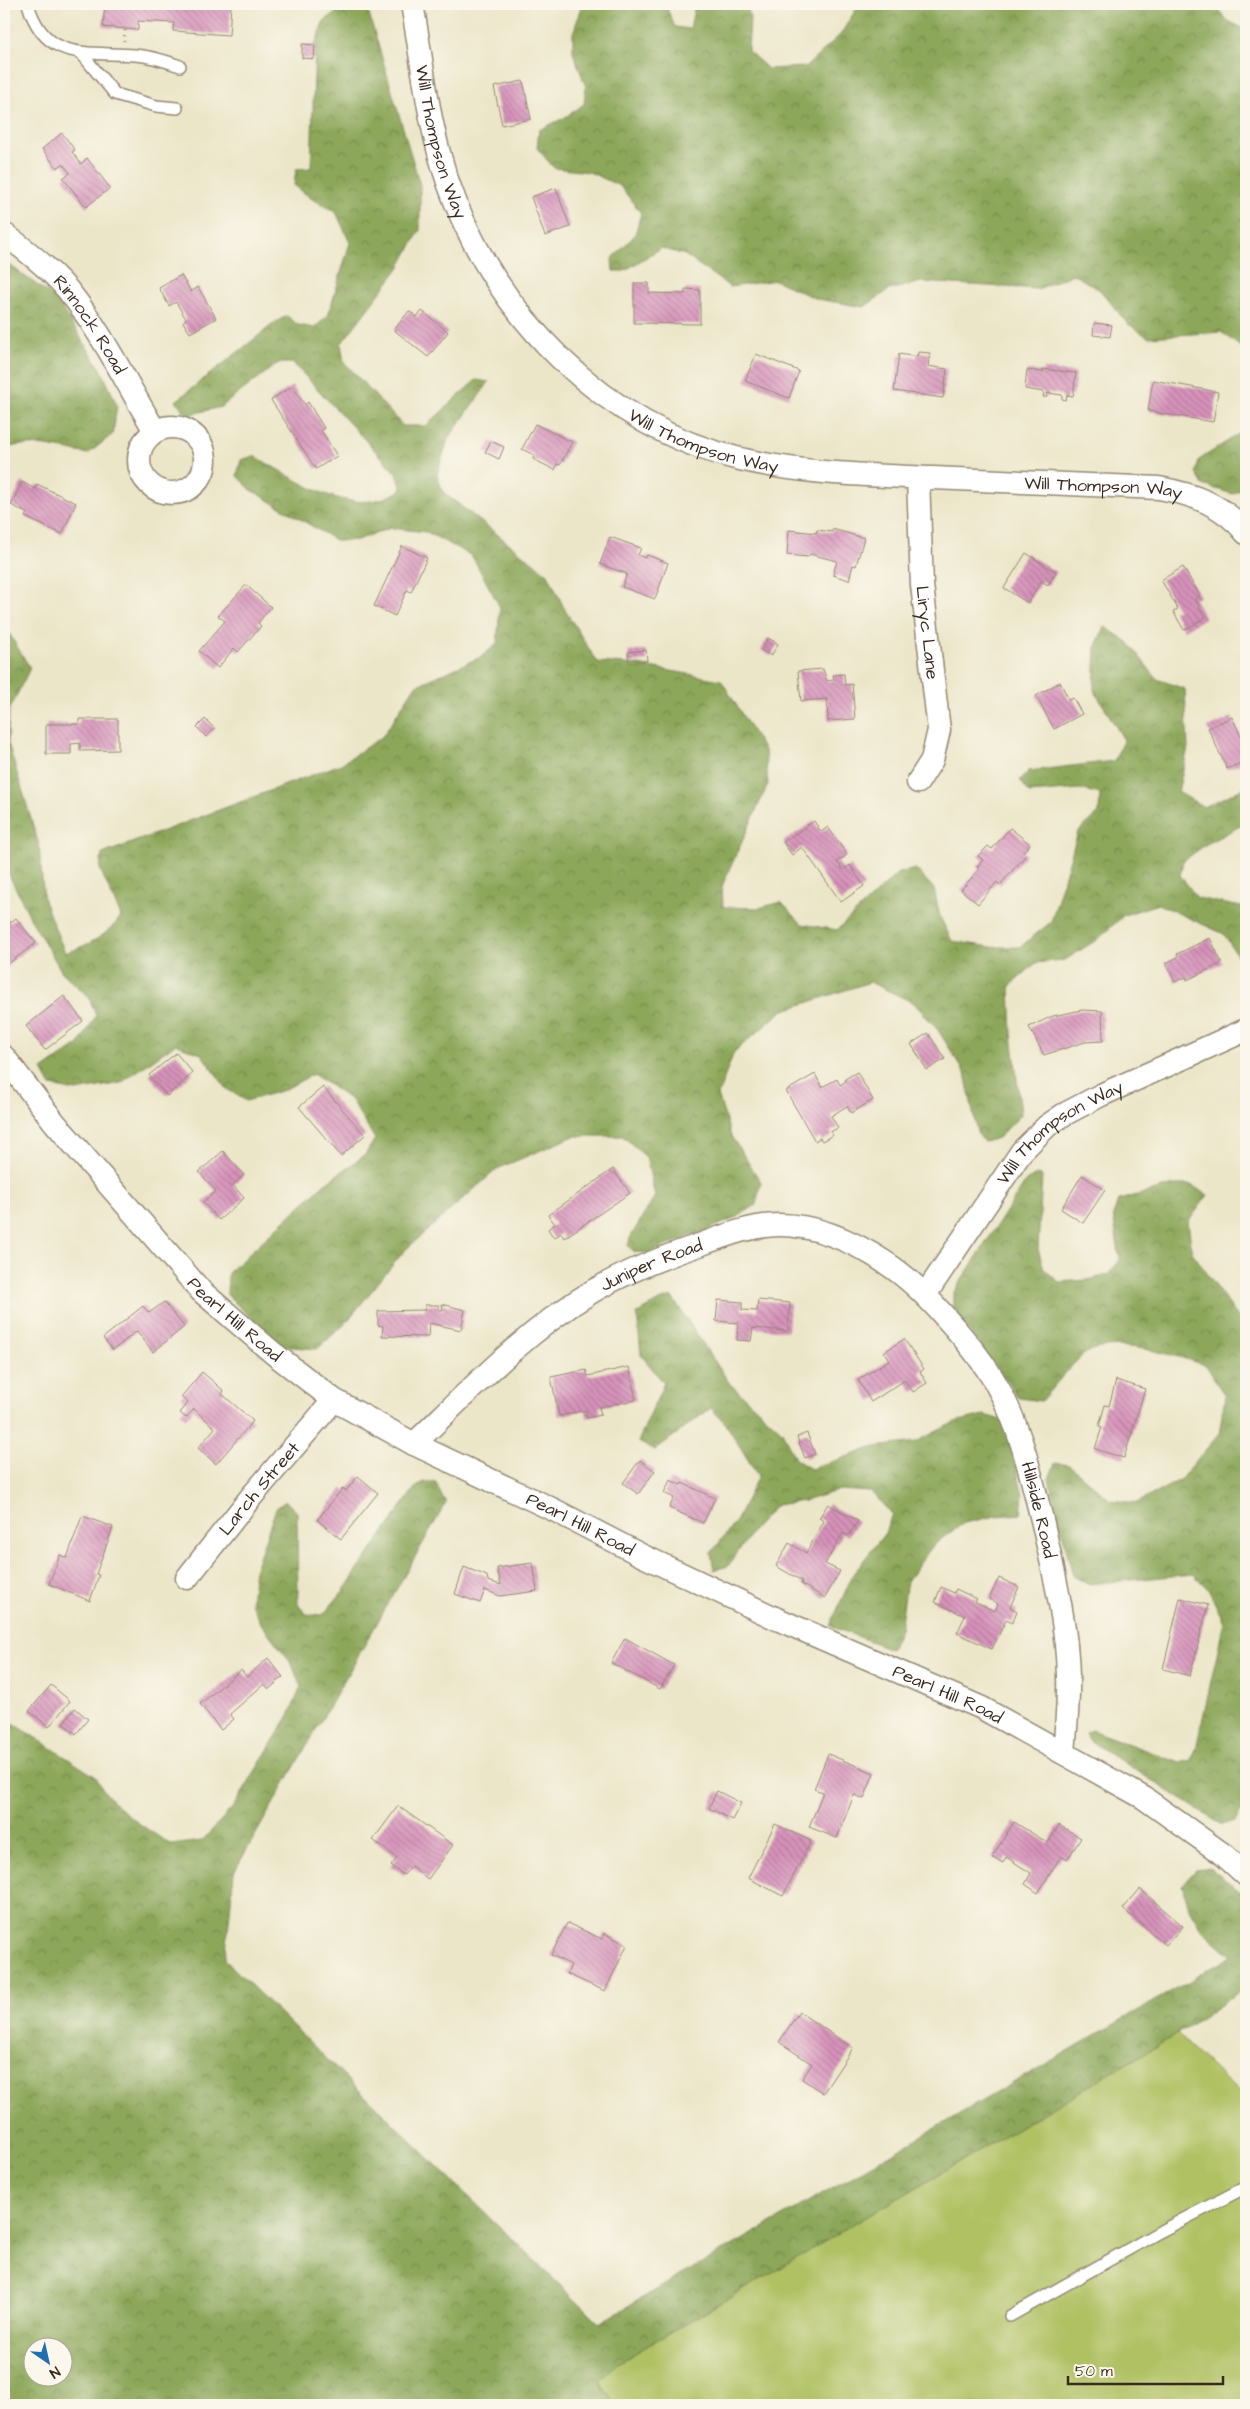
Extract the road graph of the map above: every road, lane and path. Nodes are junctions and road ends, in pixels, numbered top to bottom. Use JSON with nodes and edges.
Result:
{"nodes":[{"id":1,"x":28,"y":4,"type":"edge"},
{"id":2,"x":412,"y":4,"type":"edge"},
{"id":3,"x":81,"y":53,"type":"junction"},
{"id":4,"x":180,"y":66,"type":"dead end"},
{"id":5,"x":177,"y":108,"type":"dead end"},
{"id":6,"x":4,"y":234,"type":"edge"},
{"id":7,"x":156,"y":431,"type":"dead end"},
{"id":8,"x":918,"y":478,"type":"junction"},
{"id":9,"x":1246,"y":533,"type":"edge"},
{"id":10,"x":918,"y":782,"type":"dead end"},
{"id":11,"x":1246,"y":1030,"type":"edge"},
{"id":12,"x":4,"y":1057,"type":"edge"},
{"id":13,"x":925,"y":1295,"type":"junction"},
{"id":14,"x":334,"y":1400,"type":"junction"},
{"id":15,"x":414,"y":1444,"type":"junction"},
{"id":16,"x":188,"y":1578,"type":"dead end"},
{"id":17,"x":1064,"y":1753,"type":"junction"},
{"id":18,"x":1246,"y":1875,"type":"edge"},
{"id":19,"x":1246,"y":2187,"type":"edge"},
{"id":20,"x":1010,"y":2316,"type":"dead end"}],
"edges":[{"from":1,"to":3,"type":"lane"},
{"from":2,"to":8,"type":"street","name":"Will Thompson Way"},
{"from":3,"to":4,"type":"lane"},
{"from":3,"to":5,"type":"lane"},
{"from":6,"to":7,"type":"street","name":"Rinnock Road"},
{"from":8,"to":9,"type":"street","name":"Will Thompson Way"},
{"from":8,"to":10,"type":"street","name":"Liryc Lane"},
{"from":11,"to":13,"type":"street","name":"Will Thompson Way"},
{"from":12,"to":14,"type":"street","name":"Pearl Hill Road"},
{"from":13,"to":15,"type":"street","name":"Juniper Road"},
{"from":13,"to":17,"type":"street","name":"Hillside Road"},
{"from":14,"to":15,"type":"street","name":"Pearl Hill Road"},
{"from":14,"to":16,"type":"street","name":"Larch Street"},
{"from":15,"to":17,"type":"street","name":"Pearl Hill Road"},
{"from":17,"to":18,"type":"street","name":"Pearl Hill Road"},
{"from":19,"to":20,"type":"lane"}]}
